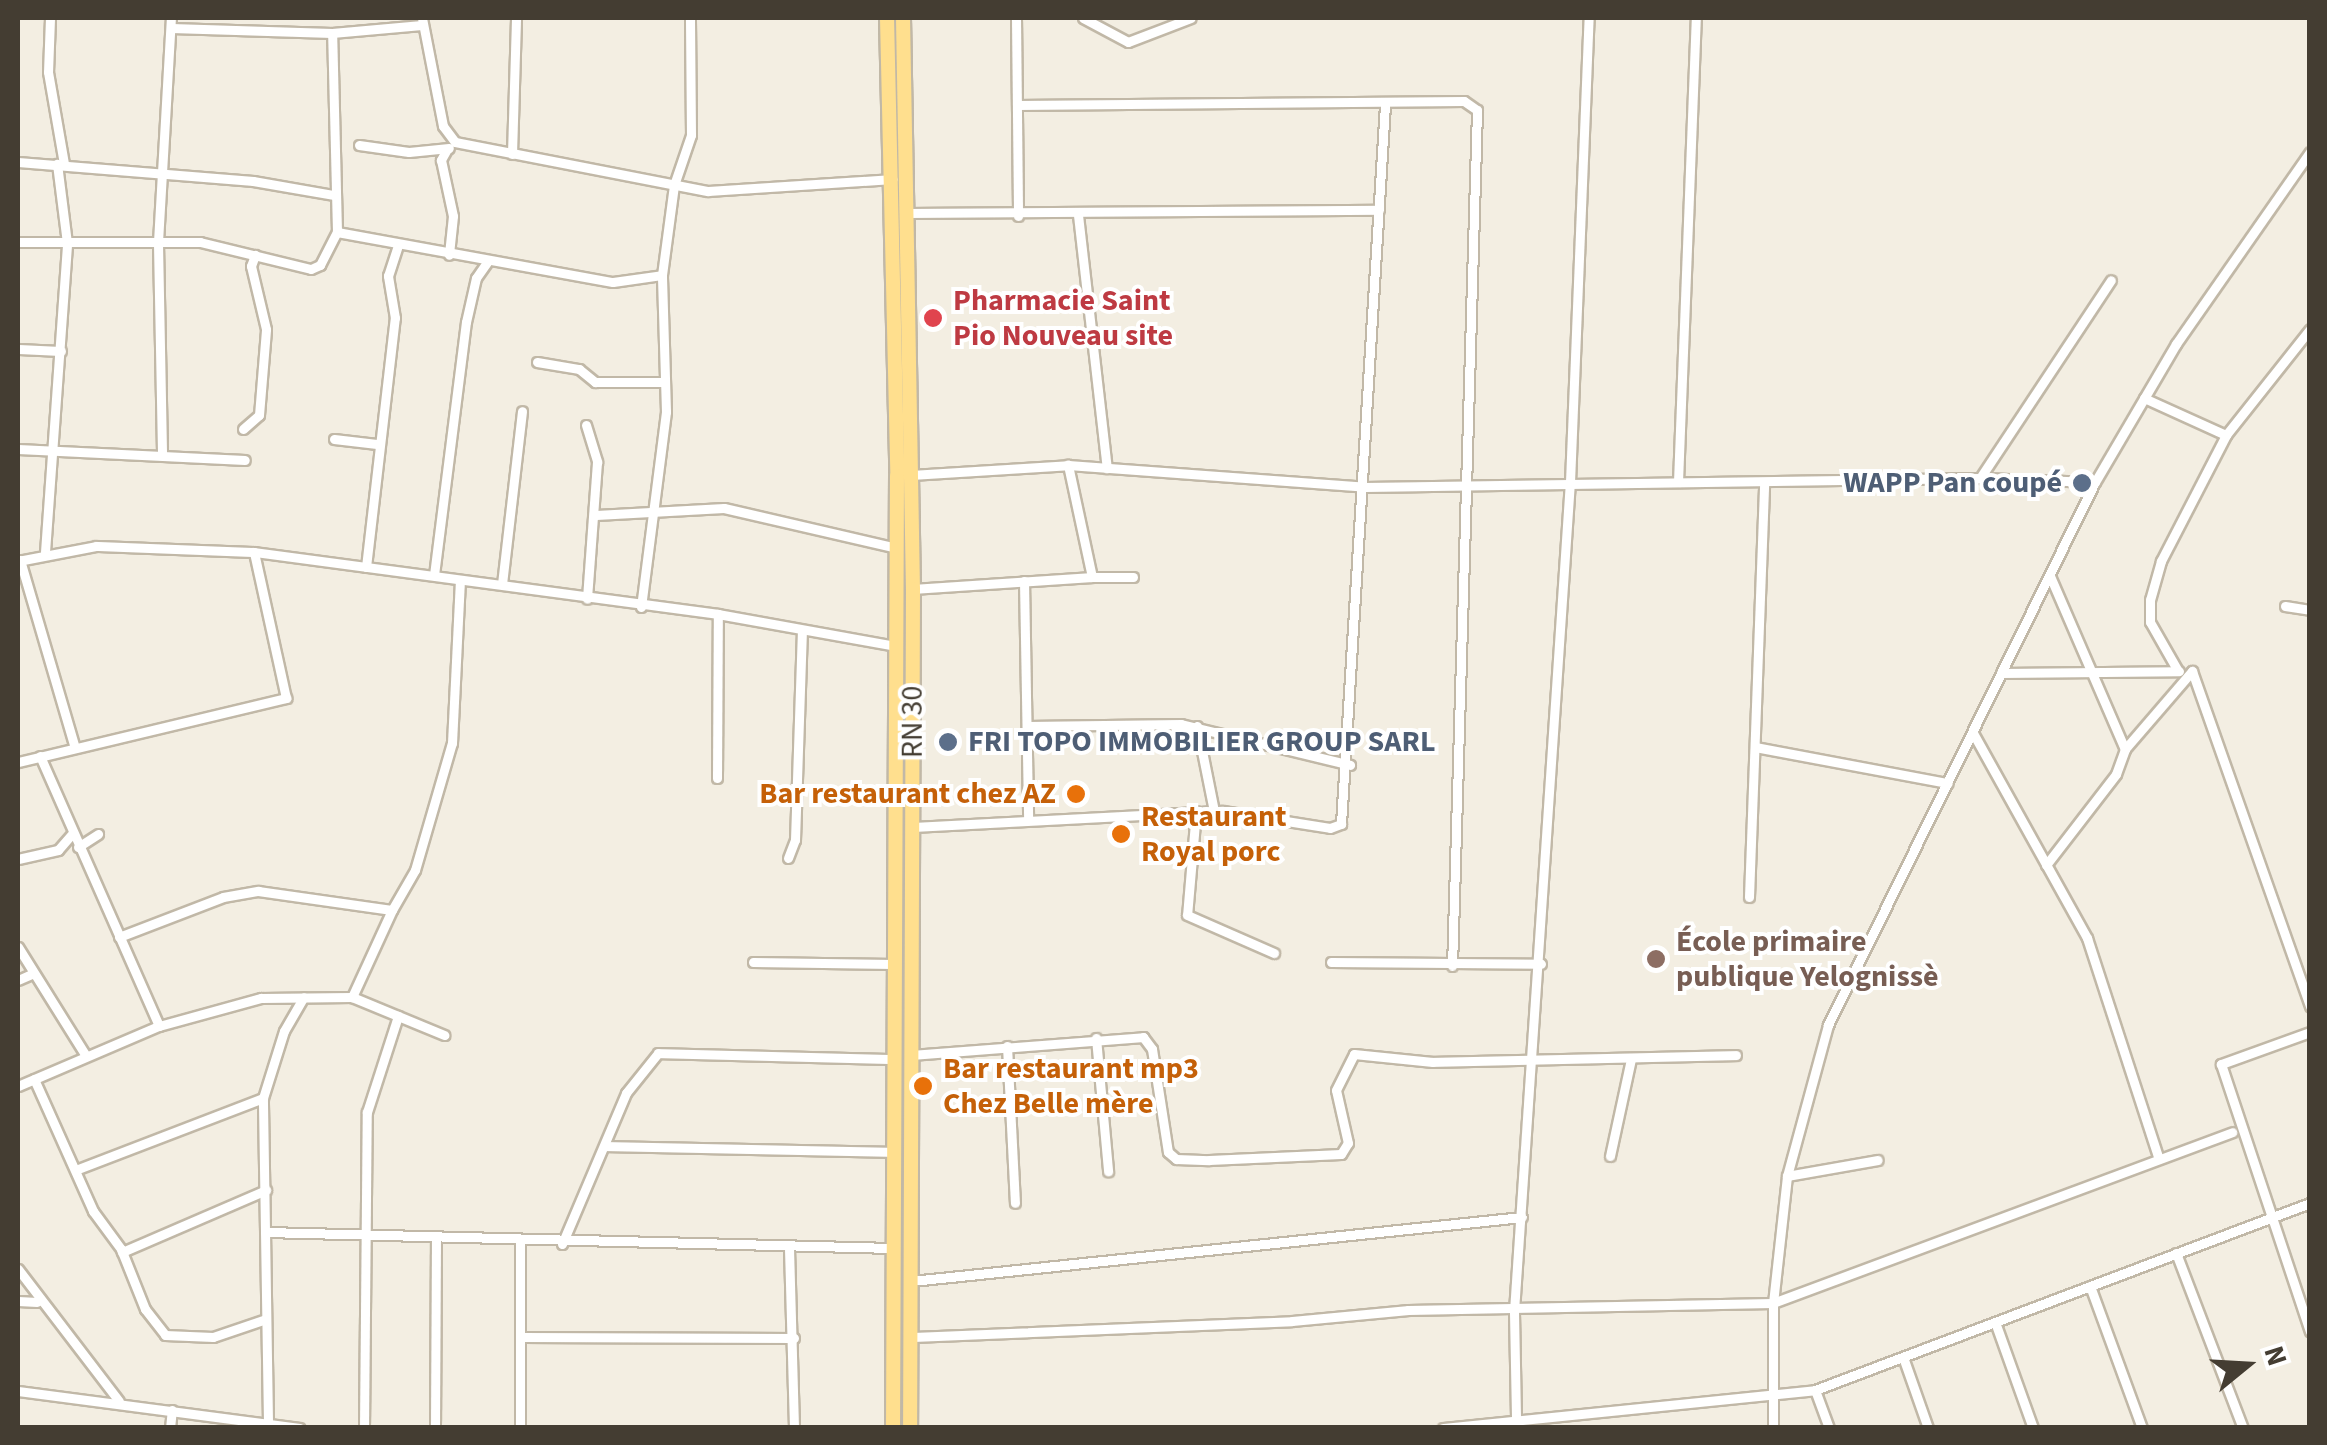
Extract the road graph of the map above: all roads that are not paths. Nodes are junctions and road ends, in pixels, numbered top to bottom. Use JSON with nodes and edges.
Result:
{"nodes":[{"id":1,"x":50,"y":18,"type":"edge"},
{"id":2,"x":340,"y":18,"type":"edge"},
{"id":3,"x":516,"y":18,"type":"edge"},
{"id":4,"x":690,"y":18,"type":"edge"},
{"id":5,"x":886,"y":18,"type":"edge"},
{"id":6,"x":903,"y":18,"type":"edge"},
{"id":7,"x":1016,"y":18,"type":"edge"},
{"id":8,"x":1083,"y":18,"type":"edge"},
{"id":9,"x":1191,"y":18,"type":"edge"},
{"id":10,"x":1589,"y":18,"type":"edge"},
{"id":11,"x":1696,"y":18,"type":"edge"},
{"id":12,"x":422,"y":21,"type":"edge"},
{"id":13,"x":171,"y":22,"type":"edge"},
{"id":14,"x":334,"y":33,"type":"junction"},
{"id":15,"x":1385,"y":104,"type":"junction"},
{"id":16,"x":1017,"y":106,"type":"junction"},
{"id":17,"x":359,"y":145,"type":"dead end"},
{"id":18,"x":451,"y":146,"type":"junction"},
{"id":19,"x":2310,"y":152,"type":"edge"},
{"id":20,"x":512,"y":154,"type":"junction"},
{"id":21,"x":18,"y":162,"type":"edge"},
{"id":22,"x":61,"y":164,"type":"junction"},
{"id":23,"x":159,"y":172,"type":"junction"},
{"id":24,"x":892,"y":179,"type":"junction"},
{"id":25,"x":674,"y":185,"type":"junction"},
{"id":26,"x":332,"y":195,"type":"junction"},
{"id":27,"x":1379,"y":210,"type":"junction"},
{"id":28,"x":911,"y":213,"type":"junction"},
{"id":29,"x":1078,"y":215,"type":"junction"},
{"id":30,"x":1018,"y":216,"type":"junction"},
{"id":31,"x":337,"y":232,"type":"junction"},
{"id":32,"x":18,"y":242,"type":"edge"},
{"id":33,"x":158,"y":242,"type":"junction"},
{"id":34,"x":66,"y":243,"type":"junction"},
{"id":35,"x":398,"y":245,"type":"junction"},
{"id":36,"x":254,"y":255,"type":"junction"},
{"id":37,"x":448,"y":255,"type":"junction"},
{"id":38,"x":488,"y":262,"type":"junction"},
{"id":39,"x":662,"y":274,"type":"junction"},
{"id":40,"x":2111,"y":280,"type":"dead end"},
{"id":41,"x":2310,"y":329,"type":"edge"},
{"id":42,"x":18,"y":350,"type":"edge"},
{"id":43,"x":61,"y":352,"type":"junction"},
{"id":44,"x":536,"y":362,"type":"dead end"},
{"id":45,"x":664,"y":382,"type":"junction"},
{"id":46,"x":2144,"y":398,"type":"junction"},
{"id":47,"x":522,"y":410,"type":"dead end"},
{"id":48,"x":586,"y":425,"type":"dead end"},
{"id":49,"x":244,"y":429,"type":"dead end"},
{"id":50,"x":2226,"y":435,"type":"junction"},
{"id":51,"x":334,"y":439,"type":"dead end"},
{"id":52,"x":377,"y":444,"type":"junction"},
{"id":53,"x":18,"y":449,"type":"edge"},
{"id":54,"x":48,"y":450,"type":"junction"},
{"id":55,"x":162,"y":452,"type":"junction"},
{"id":56,"x":244,"y":460,"type":"dead end"},
{"id":57,"x":1068,"y":465,"type":"junction"},
{"id":58,"x":1107,"y":468,"type":"junction"},
{"id":59,"x":911,"y":475,"type":"junction"},
{"id":60,"x":1980,"y":478,"type":"junction"},
{"id":61,"x":1570,"y":482,"type":"junction"},
{"id":62,"x":1678,"y":482,"type":"junction"},
{"id":63,"x":1764,"y":482,"type":"junction"},
{"id":64,"x":2095,"y":482,"type":"junction"},
{"id":65,"x":1465,"y":485,"type":"junction"},
{"id":66,"x":1365,"y":487,"type":"junction"},
{"id":67,"x":648,"y":509,"type":"junction"},
{"id":68,"x":596,"y":514,"type":"junction"},
{"id":69,"x":897,"y":548,"type":"junction"},
{"id":70,"x":45,"y":552,"type":"junction"},
{"id":71,"x":254,"y":552,"type":"junction"},
{"id":72,"x":19,"y":561,"type":"edge"},
{"id":73,"x":366,"y":567,"type":"junction"},
{"id":74,"x":434,"y":576,"type":"junction"},
{"id":75,"x":2050,"y":576,"type":"junction"},
{"id":76,"x":1092,"y":577,"type":"junction"},
{"id":77,"x":1134,"y":577,"type":"dead end"},
{"id":78,"x":1024,"y":581,"type":"junction"},
{"id":79,"x":460,"y":582,"type":"junction"},
{"id":80,"x":502,"y":584,"type":"junction"},
{"id":81,"x":914,"y":589,"type":"junction"},
{"id":82,"x":588,"y":599,"type":"junction"},
{"id":83,"x":641,"y":606,"type":"junction"},
{"id":84,"x":2285,"y":606,"type":"dead end"},
{"id":85,"x":2310,"y":610,"type":"edge"},
{"id":86,"x":718,"y":614,"type":"junction"},
{"id":87,"x":802,"y":630,"type":"junction"},
{"id":88,"x":896,"y":646,"type":"junction"},
{"id":89,"x":2192,"y":670,"type":"junction"},
{"id":90,"x":2178,"y":671,"type":"junction"},
{"id":91,"x":2094,"y":672,"type":"junction"},
{"id":92,"x":2001,"y":673,"type":"junction"},
{"id":93,"x":1026,"y":726,"type":"junction"},
{"id":94,"x":1198,"y":726,"type":"junction"},
{"id":95,"x":1972,"y":733,"type":"junction"},
{"id":96,"x":74,"y":745,"type":"junction"},
{"id":97,"x":1755,"y":747,"type":"junction"},
{"id":98,"x":2126,"y":749,"type":"junction"},
{"id":99,"x":40,"y":756,"type":"junction"},
{"id":100,"x":18,"y":762,"type":"edge"},
{"id":101,"x":1350,"y":765,"type":"junction"},
{"id":102,"x":717,"y":778,"type":"dead end"},
{"id":103,"x":1948,"y":783,"type":"junction"},
{"id":104,"x":1196,"y":811,"type":"junction"},
{"id":105,"x":1214,"y":811,"type":"junction"},
{"id":106,"x":1028,"y":819,"type":"junction"},
{"id":107,"x":913,"y":827,"type":"junction"},
{"id":108,"x":72,"y":834,"type":"junction"},
{"id":109,"x":98,"y":834,"type":"dead end"},
{"id":110,"x":58,"y":850,"type":"junction"},
{"id":111,"x":80,"y":852,"type":"junction"},
{"id":112,"x":788,"y":858,"type":"dead end"},
{"id":113,"x":18,"y":859,"type":"edge"},
{"id":114,"x":2046,"y":865,"type":"junction"},
{"id":115,"x":1749,"y":897,"type":"dead end"},
{"id":116,"x":392,"y":910,"type":"junction"},
{"id":117,"x":119,"y":938,"type":"junction"},
{"id":118,"x":18,"y":947,"type":"edge"},
{"id":119,"x":1274,"y":953,"type":"dead end"},
{"id":120,"x":753,"y":962,"type":"dead end"},
{"id":121,"x":1331,"y":962,"type":"dead end"},
{"id":122,"x":894,"y":964,"type":"junction"},
{"id":123,"x":1540,"y":964,"type":"junction"},
{"id":124,"x":1452,"y":966,"type":"junction"},
{"id":125,"x":34,"y":973,"type":"junction"},
{"id":126,"x":18,"y":980,"type":"edge"},
{"id":127,"x":304,"y":997,"type":"junction"},
{"id":128,"x":352,"y":997,"type":"junction"},
{"id":129,"x":2310,"y":1007,"type":"edge"},
{"id":130,"x":398,"y":1016,"type":"junction"},
{"id":131,"x":159,"y":1026,"type":"junction"},
{"id":132,"x":2310,"y":1032,"type":"edge"},
{"id":133,"x":444,"y":1035,"type":"dead end"},
{"id":134,"x":1096,"y":1038,"type":"junction"},
{"id":135,"x":1007,"y":1046,"type":"junction"},
{"id":136,"x":911,"y":1055,"type":"junction"},
{"id":137,"x":1736,"y":1055,"type":"dead end"},
{"id":138,"x":86,"y":1056,"type":"junction"},
{"id":139,"x":894,"y":1059,"type":"junction"},
{"id":140,"x":1630,"y":1059,"type":"junction"},
{"id":141,"x":1536,"y":1062,"type":"junction"},
{"id":142,"x":34,"y":1080,"type":"junction"},
{"id":143,"x":18,"y":1086,"type":"edge"},
{"id":144,"x":263,"y":1098,"type":"junction"},
{"id":145,"x":2232,"y":1132,"type":"dead end"},
{"id":146,"x":607,"y":1146,"type":"junction"},
{"id":147,"x":894,"y":1152,"type":"junction"},
{"id":148,"x":1610,"y":1156,"type":"dead end"},
{"id":149,"x":2159,"y":1159,"type":"junction"},
{"id":150,"x":1878,"y":1160,"type":"dead end"},
{"id":151,"x":78,"y":1169,"type":"junction"},
{"id":152,"x":1108,"y":1172,"type":"dead end"},
{"id":153,"x":1787,"y":1176,"type":"junction"},
{"id":154,"x":266,"y":1190,"type":"junction"},
{"id":155,"x":1015,"y":1203,"type":"dead end"},
{"id":156,"x":2310,"y":1203,"type":"edge"},
{"id":157,"x":1522,"y":1217,"type":"junction"},
{"id":158,"x":2268,"y":1219,"type":"junction"},
{"id":159,"x":265,"y":1232,"type":"junction"},
{"id":160,"x":367,"y":1236,"type":"junction"},
{"id":161,"x":436,"y":1238,"type":"junction"},
{"id":162,"x":520,"y":1244,"type":"junction"},
{"id":163,"x":562,"y":1244,"type":"junction"},
{"id":164,"x":789,"y":1248,"type":"junction"},
{"id":165,"x":894,"y":1248,"type":"junction"},
{"id":166,"x":122,"y":1252,"type":"junction"},
{"id":167,"x":2176,"y":1253,"type":"junction"},
{"id":168,"x":18,"y":1270,"type":"edge"},
{"id":169,"x":912,"y":1281,"type":"junction"},
{"id":170,"x":2090,"y":1286,"type":"junction"},
{"id":171,"x":18,"y":1301,"type":"edge"},
{"id":172,"x":37,"y":1302,"type":"junction"},
{"id":173,"x":1773,"y":1303,"type":"junction"},
{"id":174,"x":1514,"y":1311,"type":"junction"},
{"id":175,"x":266,"y":1319,"type":"junction"},
{"id":176,"x":1995,"y":1322,"type":"junction"},
{"id":177,"x":2310,"y":1332,"type":"edge"},
{"id":178,"x":912,"y":1336,"type":"junction"},
{"id":179,"x":522,"y":1337,"type":"junction"},
{"id":180,"x":794,"y":1338,"type":"junction"},
{"id":181,"x":1903,"y":1357,"type":"junction"},
{"id":182,"x":1815,"y":1390,"type":"junction"},
{"id":183,"x":18,"y":1391,"type":"edge"},
{"id":184,"x":1770,"y":1397,"type":"junction"},
{"id":185,"x":119,"y":1401,"type":"junction"},
{"id":186,"x":172,"y":1410,"type":"junction"},
{"id":187,"x":205,"y":1416,"type":"junction"},
{"id":188,"x":1516,"y":1418,"type":"junction"},
{"id":189,"x":268,"y":1422,"type":"junction"},
{"id":190,"x":170,"y":1428,"type":"edge"},
{"id":191,"x":196,"y":1428,"type":"edge"},
{"id":192,"x":300,"y":1428,"type":"edge"},
{"id":193,"x":364,"y":1428,"type":"edge"},
{"id":194,"x":435,"y":1428,"type":"edge"},
{"id":195,"x":520,"y":1428,"type":"edge"},
{"id":196,"x":794,"y":1428,"type":"edge"},
{"id":197,"x":893,"y":1428,"type":"edge"},
{"id":198,"x":910,"y":1428,"type":"edge"},
{"id":199,"x":1443,"y":1428,"type":"edge"},
{"id":200,"x":1774,"y":1428,"type":"edge"},
{"id":201,"x":1829,"y":1428,"type":"edge"},
{"id":202,"x":1928,"y":1428,"type":"edge"},
{"id":203,"x":2033,"y":1428,"type":"edge"},
{"id":204,"x":2142,"y":1428,"type":"edge"},
{"id":205,"x":2243,"y":1428,"type":"edge"}],
"edges":[{"from":1,"to":22,"type":"street"},
{"from":2,"to":14,"type":"street"},
{"from":3,"to":20,"type":"street"},
{"from":4,"to":25,"type":"street"},
{"from":5,"to":24,"type":"main road","number":"RN 30"},
{"from":6,"to":28,"type":"main road","name":"RN 30","number":"RN 30"},
{"from":7,"to":16,"type":"street"},
{"from":8,"to":9,"type":"street"},
{"from":10,"to":61,"type":"street"},
{"from":11,"to":62,"type":"street"},
{"from":12,"to":14,"type":"street"},
{"from":12,"to":18,"type":"street"},
{"from":13,"to":14,"type":"street"},
{"from":13,"to":23,"type":"street"},
{"from":14,"to":26,"type":"street"},
{"from":15,"to":16,"type":"street"},
{"from":15,"to":27,"type":"street"},
{"from":15,"to":65,"type":"street"},
{"from":16,"to":30,"type":"street"},
{"from":17,"to":18,"type":"street"},
{"from":18,"to":20,"type":"street"},
{"from":18,"to":37,"type":"street"},
{"from":19,"to":46,"type":"street"},
{"from":20,"to":25,"type":"street"},
{"from":21,"to":22,"type":"street"},
{"from":22,"to":23,"type":"street"},
{"from":22,"to":34,"type":"street"},
{"from":23,"to":26,"type":"street"},
{"from":23,"to":33,"type":"street"},
{"from":24,"to":25,"type":"street"},
{"from":24,"to":69,"type":"main road","number":"RN 30"},
{"from":25,"to":39,"type":"street"},
{"from":26,"to":31,"type":"street"},
{"from":27,"to":29,"type":"street"},
{"from":27,"to":66,"type":"street"},
{"from":28,"to":30,"type":"street"},
{"from":28,"to":59,"type":"main road","name":"RN 30","number":"RN 30"},
{"from":29,"to":30,"type":"street"},
{"from":29,"to":58,"type":"street"},
{"from":31,"to":35,"type":"street"},
{"from":31,"to":36,"type":"street"},
{"from":32,"to":34,"type":"street"},
{"from":33,"to":34,"type":"street"},
{"from":33,"to":36,"type":"street"},
{"from":33,"to":55,"type":"street"},
{"from":34,"to":43,"type":"street"},
{"from":35,"to":37,"type":"street"},
{"from":35,"to":52,"type":"street"},
{"from":36,"to":49,"type":"street"},
{"from":37,"to":38,"type":"street"},
{"from":38,"to":39,"type":"street"},
{"from":38,"to":74,"type":"street"},
{"from":39,"to":45,"type":"street"},
{"from":40,"to":60,"type":"street"},
{"from":41,"to":50,"type":"street"},
{"from":42,"to":43,"type":"street"},
{"from":43,"to":54,"type":"street"},
{"from":44,"to":45,"type":"street"},
{"from":45,"to":67,"type":"street"},
{"from":46,"to":50,"type":"street"},
{"from":46,"to":64,"type":"street"},
{"from":47,"to":80,"type":"street"},
{"from":48,"to":68,"type":"street"},
{"from":50,"to":90,"type":"street"},
{"from":51,"to":52,"type":"street"},
{"from":52,"to":73,"type":"street"},
{"from":53,"to":54,"type":"street"},
{"from":54,"to":55,"type":"street"},
{"from":54,"to":70,"type":"street"},
{"from":55,"to":56,"type":"street"},
{"from":57,"to":58,"type":"street"},
{"from":57,"to":59,"type":"street"},
{"from":57,"to":76,"type":"street"},
{"from":58,"to":66,"type":"street"},
{"from":59,"to":81,"type":"main road","name":"RN 30","number":"RN 30"},
{"from":60,"to":63,"type":"street"},
{"from":60,"to":64,"type":"street"},
{"from":61,"to":62,"type":"street"},
{"from":61,"to":65,"type":"street"},
{"from":61,"to":123,"type":"street"},
{"from":62,"to":63,"type":"street"},
{"from":63,"to":97,"type":"street"},
{"from":64,"to":75,"type":"street"},
{"from":65,"to":66,"type":"street"},
{"from":65,"to":124,"type":"street"},
{"from":66,"to":101,"type":"street"},
{"from":67,"to":68,"type":"street"},
{"from":67,"to":69,"type":"street"},
{"from":67,"to":83,"type":"street"},
{"from":68,"to":82,"type":"street"},
{"from":69,"to":88,"type":"main road","number":"RN 30"},
{"from":70,"to":71,"type":"street"},
{"from":70,"to":72,"type":"street"},
{"from":71,"to":73,"type":"street"},
{"from":71,"to":96,"type":"street"},
{"from":72,"to":96,"type":"street"},
{"from":73,"to":74,"type":"street"},
{"from":74,"to":79,"type":"street"},
{"from":75,"to":91,"type":"street"},
{"from":75,"to":92,"type":"street"},
{"from":76,"to":77,"type":"street"},
{"from":76,"to":78,"type":"street"},
{"from":78,"to":81,"type":"street"},
{"from":78,"to":93,"type":"street"},
{"from":79,"to":80,"type":"street"},
{"from":79,"to":116,"type":"street"},
{"from":80,"to":82,"type":"street"},
{"from":81,"to":107,"type":"main road","name":"RN 30","number":"RN 30"},
{"from":82,"to":83,"type":"street"},
{"from":83,"to":86,"type":"street"},
{"from":84,"to":85,"type":"street"},
{"from":86,"to":87,"type":"street"},
{"from":86,"to":102,"type":"street"},
{"from":87,"to":88,"type":"street"},
{"from":87,"to":112,"type":"street"},
{"from":88,"to":122,"type":"main road","number":"RN 30"},
{"from":89,"to":90,"type":"street"},
{"from":89,"to":98,"type":"street"},
{"from":89,"to":129,"type":"street"},
{"from":90,"to":91,"type":"street"},
{"from":91,"to":92,"type":"street"},
{"from":91,"to":98,"type":"street"},
{"from":92,"to":95,"type":"street"},
{"from":93,"to":94,"type":"street"},
{"from":93,"to":106,"type":"street"},
{"from":94,"to":101,"type":"street"},
{"from":94,"to":105,"type":"street"},
{"from":95,"to":103,"type":"street"},
{"from":95,"to":114,"type":"street"},
{"from":96,"to":99,"type":"street"},
{"from":97,"to":103,"type":"street"},
{"from":97,"to":115,"type":"street"},
{"from":98,"to":114,"type":"street"},
{"from":99,"to":100,"type":"street"},
{"from":99,"to":108,"type":"street"},
{"from":101,"to":105,"type":"street"},
{"from":103,"to":153,"type":"street"},
{"from":104,"to":105,"type":"street"},
{"from":104,"to":106,"type":"street"},
{"from":104,"to":119,"type":"street"},
{"from":106,"to":107,"type":"street"},
{"from":107,"to":136,"type":"main road","name":"RN 30","number":"RN 30"},
{"from":108,"to":110,"type":"street"},
{"from":108,"to":111,"type":"street"},
{"from":109,"to":111,"type":"street"},
{"from":110,"to":111,"type":"street"},
{"from":110,"to":113,"type":"street"},
{"from":111,"to":117,"type":"street"},
{"from":114,"to":149,"type":"street"},
{"from":116,"to":117,"type":"street"},
{"from":116,"to":128,"type":"street"},
{"from":117,"to":131,"type":"street"},
{"from":118,"to":125,"type":"street"},
{"from":120,"to":122,"type":"street"},
{"from":121,"to":124,"type":"street"},
{"from":122,"to":139,"type":"main road","number":"RN 30"},
{"from":123,"to":124,"type":"street"},
{"from":123,"to":141,"type":"street"},
{"from":125,"to":126,"type":"street"},
{"from":125,"to":138,"type":"street"},
{"from":127,"to":128,"type":"street"},
{"from":127,"to":131,"type":"street"},
{"from":127,"to":144,"type":"street"},
{"from":128,"to":130,"type":"street"},
{"from":130,"to":133,"type":"street"},
{"from":130,"to":160,"type":"street"},
{"from":131,"to":138,"type":"street"},
{"from":132,"to":158,"type":"street"},
{"from":134,"to":135,"type":"street"},
{"from":134,"to":141,"type":"street"},
{"from":134,"to":152,"type":"street"},
{"from":135,"to":136,"type":"street"},
{"from":135,"to":155,"type":"street"},
{"from":136,"to":169,"type":"main road","name":"RN 30","number":"RN 30"},
{"from":137,"to":140,"type":"street"},
{"from":138,"to":142,"type":"street"},
{"from":139,"to":146,"type":"street"},
{"from":139,"to":147,"type":"main road","number":"RN 30"},
{"from":140,"to":141,"type":"street"},
{"from":140,"to":148,"type":"street"},
{"from":141,"to":157,"type":"street"},
{"from":142,"to":143,"type":"street"},
{"from":142,"to":151,"type":"street"},
{"from":144,"to":151,"type":"street"},
{"from":144,"to":154,"type":"street"},
{"from":145,"to":149,"type":"street"},
{"from":146,"to":147,"type":"street"},
{"from":146,"to":163,"type":"street"},
{"from":147,"to":165,"type":"main road","number":"RN 30"},
{"from":149,"to":173,"type":"street"},
{"from":150,"to":153,"type":"street"},
{"from":151,"to":166,"type":"street"},
{"from":153,"to":173,"type":"street"},
{"from":154,"to":159,"type":"street"},
{"from":154,"to":166,"type":"street"},
{"from":156,"to":158,"type":"street"},
{"from":157,"to":169,"type":"street"},
{"from":157,"to":174,"type":"street"},
{"from":158,"to":167,"type":"street"},
{"from":158,"to":177,"type":"street"},
{"from":159,"to":160,"type":"street"},
{"from":159,"to":175,"type":"street"},
{"from":160,"to":161,"type":"street"},
{"from":160,"to":193,"type":"street"},
{"from":161,"to":162,"type":"street"},
{"from":161,"to":194,"type":"street"},
{"from":162,"to":163,"type":"street"},
{"from":162,"to":179,"type":"street"},
{"from":163,"to":164,"type":"street"},
{"from":164,"to":165,"type":"street"},
{"from":164,"to":180,"type":"street"},
{"from":165,"to":197,"type":"main road","number":"RN 30"},
{"from":166,"to":175,"type":"street"},
{"from":167,"to":170,"type":"street"},
{"from":167,"to":205,"type":"street"},
{"from":168,"to":172,"type":"street"},
{"from":169,"to":178,"type":"main road","name":"RN 30","number":"RN 30"},
{"from":170,"to":176,"type":"street"},
{"from":170,"to":204,"type":"street"},
{"from":171,"to":172,"type":"street"},
{"from":172,"to":185,"type":"street"},
{"from":173,"to":174,"type":"street"},
{"from":173,"to":184,"type":"street"},
{"from":174,"to":178,"type":"street"},
{"from":174,"to":188,"type":"street"},
{"from":175,"to":189,"type":"street"},
{"from":176,"to":181,"type":"street"},
{"from":176,"to":203,"type":"street"},
{"from":178,"to":198,"type":"main road","name":"RN 30","number":"RN 30"},
{"from":179,"to":180,"type":"street"},
{"from":179,"to":195,"type":"street"},
{"from":180,"to":196,"type":"street"},
{"from":181,"to":182,"type":"street"},
{"from":181,"to":202,"type":"street"},
{"from":182,"to":184,"type":"street"},
{"from":182,"to":201,"type":"street"},
{"from":183,"to":185,"type":"street"},
{"from":184,"to":188,"type":"street"},
{"from":184,"to":200,"type":"street"},
{"from":185,"to":186,"type":"street"},
{"from":186,"to":187,"type":"street"},
{"from":186,"to":190,"type":"street"},
{"from":187,"to":189,"type":"street"},
{"from":187,"to":191,"type":"street"},
{"from":188,"to":199,"type":"street"},
{"from":189,"to":192,"type":"street"}]}
